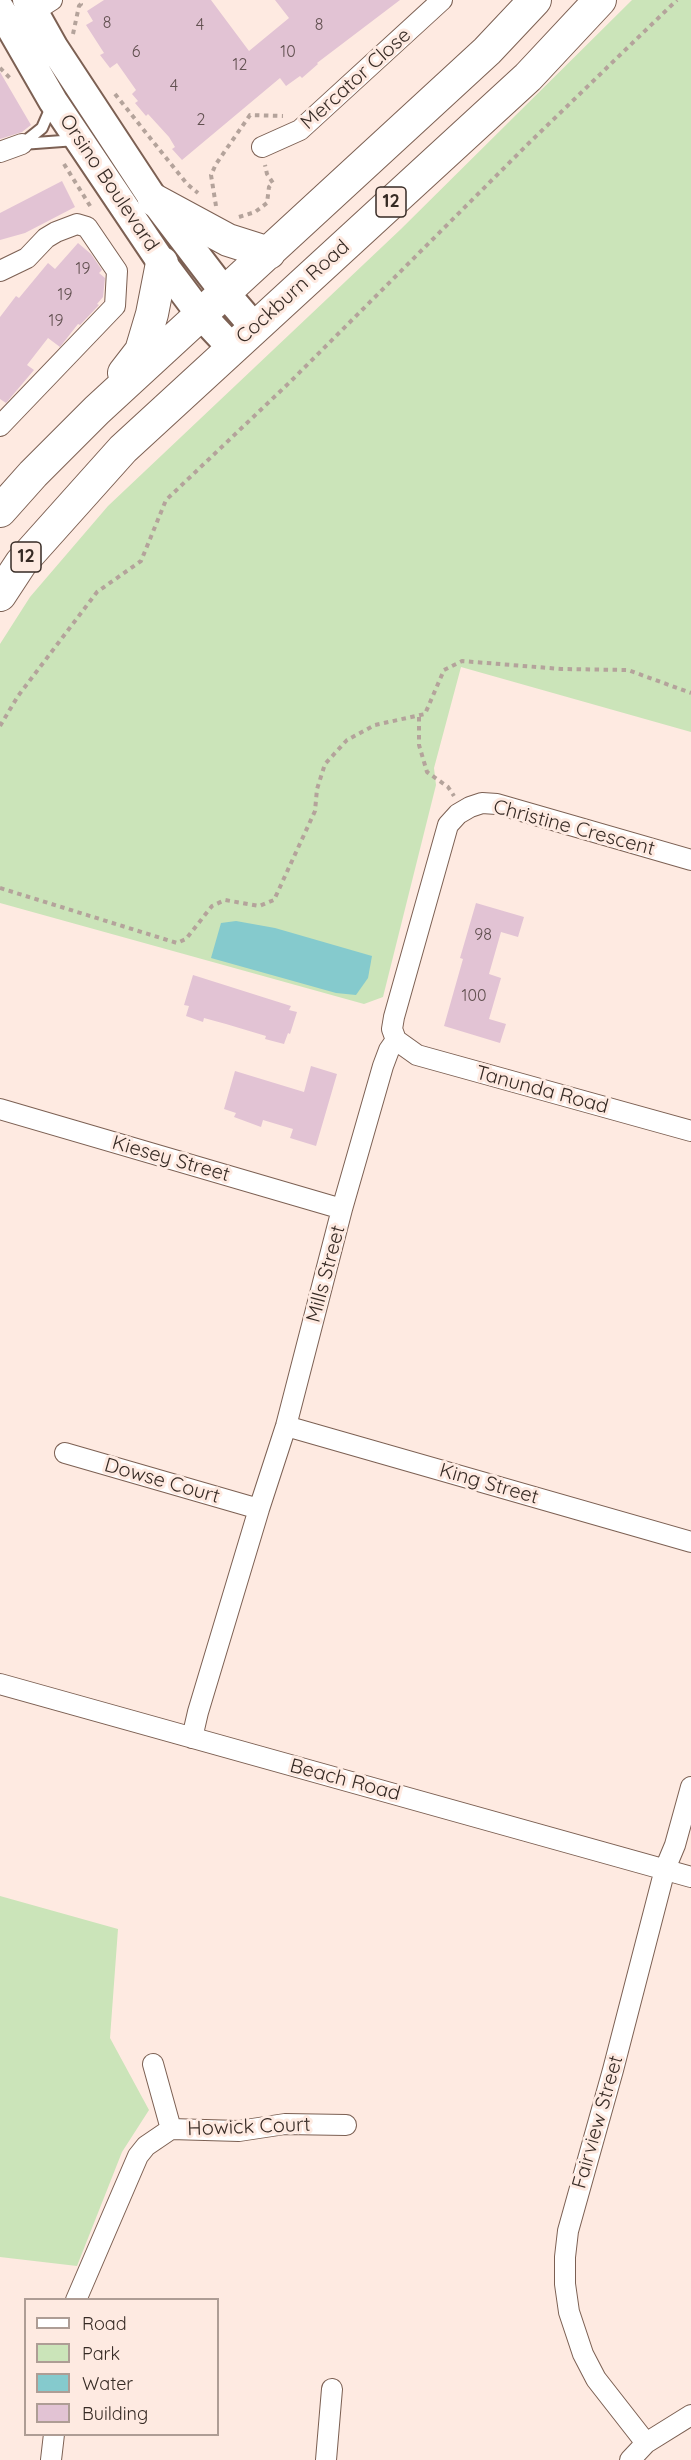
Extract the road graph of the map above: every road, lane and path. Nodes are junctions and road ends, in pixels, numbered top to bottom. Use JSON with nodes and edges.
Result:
{"nodes":[{"id":1,"x":79,"y":0,"type":"edge"},
{"id":2,"x":442,"y":0,"type":"edge"},
{"id":3,"x":535,"y":0,"type":"edge"},
{"id":4,"x":600,"y":0,"type":"edge"},
{"id":5,"x":677,"y":0,"type":"edge"},
{"id":6,"x":37,"y":4,"type":"edge"},
{"id":7,"x":4,"y":25,"type":"edge"},
{"id":8,"x":75,"y":40,"type":"dead end"},
{"id":9,"x":109,"y":85,"type":"dead end"},
{"id":10,"x":53,"y":101,"type":"junction"},
{"id":11,"x":286,"y":116,"type":"dead end"},
{"id":12,"x":79,"y":139,"type":"junction"},
{"id":13,"x":22,"y":144,"type":"junction"},
{"id":14,"x":262,"y":147,"type":"joint"},
{"id":15,"x":0,"y":152,"type":"edge"},
{"id":16,"x":201,"y":195,"type":"dead end"},
{"id":17,"x":154,"y":201,"type":"junction"},
{"id":18,"x":208,"y":201,"type":"dead end"},
{"id":19,"x":216,"y":207,"type":"junction"},
{"id":20,"x":224,"y":213,"type":"dead end"},
{"id":21,"x":232,"y":219,"type":"dead end"},
{"id":22,"x":269,"y":253,"type":"junction"},
{"id":23,"x":162,"y":263,"type":"junction"},
{"id":24,"x":0,"y":272,"type":"edge"},
{"id":25,"x":225,"y":293,"type":"junction"},
{"id":26,"x":201,"y":315,"type":"junction"},
{"id":27,"x":255,"y":328,"type":"junction"},
{"id":28,"x":231,"y":348,"type":"junction"},
{"id":29,"x":97,"y":410,"type":"junction"},
{"id":30,"x":0,"y":426,"type":"edge"},
{"id":31,"x":0,"y":511,"type":"edge"},
{"id":32,"x":0,"y":595,"type":"edge"},
{"id":33,"x":691,"y":693,"type":"edge"},
{"id":34,"x":419,"y":717,"type":"junction"},
{"id":35,"x":0,"y":726,"type":"edge"},
{"id":36,"x":461,"y":812,"type":"junction"},
{"id":37,"x":691,"y":860,"type":"edge"},
{"id":38,"x":0,"y":888,"type":"edge"},
{"id":39,"x":396,"y":1040,"type":"junction"},
{"id":40,"x":0,"y":1109,"type":"edge"},
{"id":41,"x":691,"y":1131,"type":"edge"},
{"id":42,"x":342,"y":1209,"type":"junction"},
{"id":43,"x":286,"y":1426,"type":"junction"},
{"id":44,"x":65,"y":1453,"type":"dead end"},
{"id":45,"x":259,"y":1509,"type":"junction"},
{"id":46,"x":691,"y":1542,"type":"edge"},
{"id":47,"x":0,"y":1684,"type":"edge"},
{"id":48,"x":192,"y":1738,"type":"junction"},
{"id":49,"x":691,"y":1787,"type":"edge"},
{"id":50,"x":665,"y":1869,"type":"junction"},
{"id":51,"x":691,"y":1877,"type":"edge"},
{"id":52,"x":153,"y":2064,"type":"dead end"},
{"id":53,"x":346,"y":2125,"type":"dead end"},
{"id":54,"x":171,"y":2129,"type":"junction"},
{"id":55,"x":77,"y":2298,"type":"edge"},
{"id":56,"x":332,"y":2389,"type":"dead end"},
{"id":57,"x":691,"y":2415,"type":"edge"},
{"id":58,"x":54,"y":2436,"type":"edge"},
{"id":59,"x":646,"y":2443,"type":"junction"},
{"id":60,"x":51,"y":2460,"type":"edge"},
{"id":61,"x":326,"y":2460,"type":"edge"},
{"id":62,"x":630,"y":2460,"type":"edge"}],
"edges":[{"from":1,"to":8,"type":"path"},
{"from":2,"to":14,"type":"street","name":"Mercator Close"},
{"from":3,"to":22,"type":"main road","number":"12"},
{"from":4,"to":27,"type":"main road","name":"Cockburn Road","number":"12"},
{"from":5,"to":35,"type":"path"},
{"from":6,"to":7,"type":"main road"},
{"from":6,"to":17,"type":"main road","name":"Orsino Boulevard"},
{"from":7,"to":10,"type":"main road","name":"Orsino Boulevard"},
{"from":9,"to":16,"type":"path"},
{"from":10,"to":12,"type":"main road","name":"Orsino Boulevard"},
{"from":10,"to":13,"type":"lane"},
{"from":11,"to":19,"type":"path"},
{"from":12,"to":13,"type":"lane"},
{"from":12,"to":23,"type":"main road","name":"Orsino Boulevard"},
{"from":13,"to":15,"type":"street"},
{"from":14,"to":21,"type":"path"},
{"from":17,"to":22,"type":"main road"},
{"from":17,"to":25,"type":"main road","name":"Orsino Boulevard"},
{"from":18,"to":19,"type":"path"},
{"from":19,"to":20,"type":"path"},
{"from":22,"to":25,"type":"main road","number":"12"},
{"from":23,"to":26,"type":"main road","name":"Orsino Boulevard"},
{"from":23,"to":29,"type":"main road"},
{"from":24,"to":30,"type":"street"},
{"from":25,"to":26,"type":"main road","number":"12"},
{"from":25,"to":27,"type":"main road","name":"Orsino Boulevard"},
{"from":26,"to":28,"type":"main road","name":"Orsino Boulevard"},
{"from":26,"to":29,"type":"main road","number":"12"},
{"from":27,"to":28,"type":"main road","name":"Cockburn Road","number":"12"},
{"from":28,"to":32,"type":"main road","name":"Cockburn Road","number":"12"},
{"from":29,"to":31,"type":"main road","number":"12"},
{"from":33,"to":34,"type":"path"},
{"from":34,"to":36,"type":"path"},
{"from":34,"to":38,"type":"path"},
{"from":36,"to":37,"type":"street","name":"Christine Crescent"},
{"from":36,"to":39,"type":"street","name":"Mills Street"},
{"from":39,"to":41,"type":"street","name":"Tanunda Road"},
{"from":39,"to":42,"type":"street","name":"Mills Street"},
{"from":40,"to":42,"type":"street","name":"Kiesey Street"},
{"from":42,"to":43,"type":"street","name":"Mills Street"},
{"from":43,"to":45,"type":"street","name":"Mills Street"},
{"from":43,"to":46,"type":"street","name":"King Street"},
{"from":44,"to":45,"type":"street","name":"Dowse Court"},
{"from":45,"to":48,"type":"street","name":"Mills Street"},
{"from":47,"to":48,"type":"street","name":"Beach Road"},
{"from":48,"to":50,"type":"street","name":"Beach Road"},
{"from":49,"to":50,"type":"street","name":"Fairview Street"},
{"from":50,"to":51,"type":"street","name":"Beach Road"},
{"from":50,"to":59,"type":"street","name":"Fairview Street"},
{"from":52,"to":54,"type":"street"},
{"from":53,"to":54,"type":"street","name":"Howick Court"},
{"from":54,"to":55,"type":"street","name":"Howick Court"},
{"from":56,"to":61,"type":"street"},
{"from":57,"to":59,"type":"street"},
{"from":58,"to":60,"type":"street"},
{"from":59,"to":62,"type":"street"}]}
